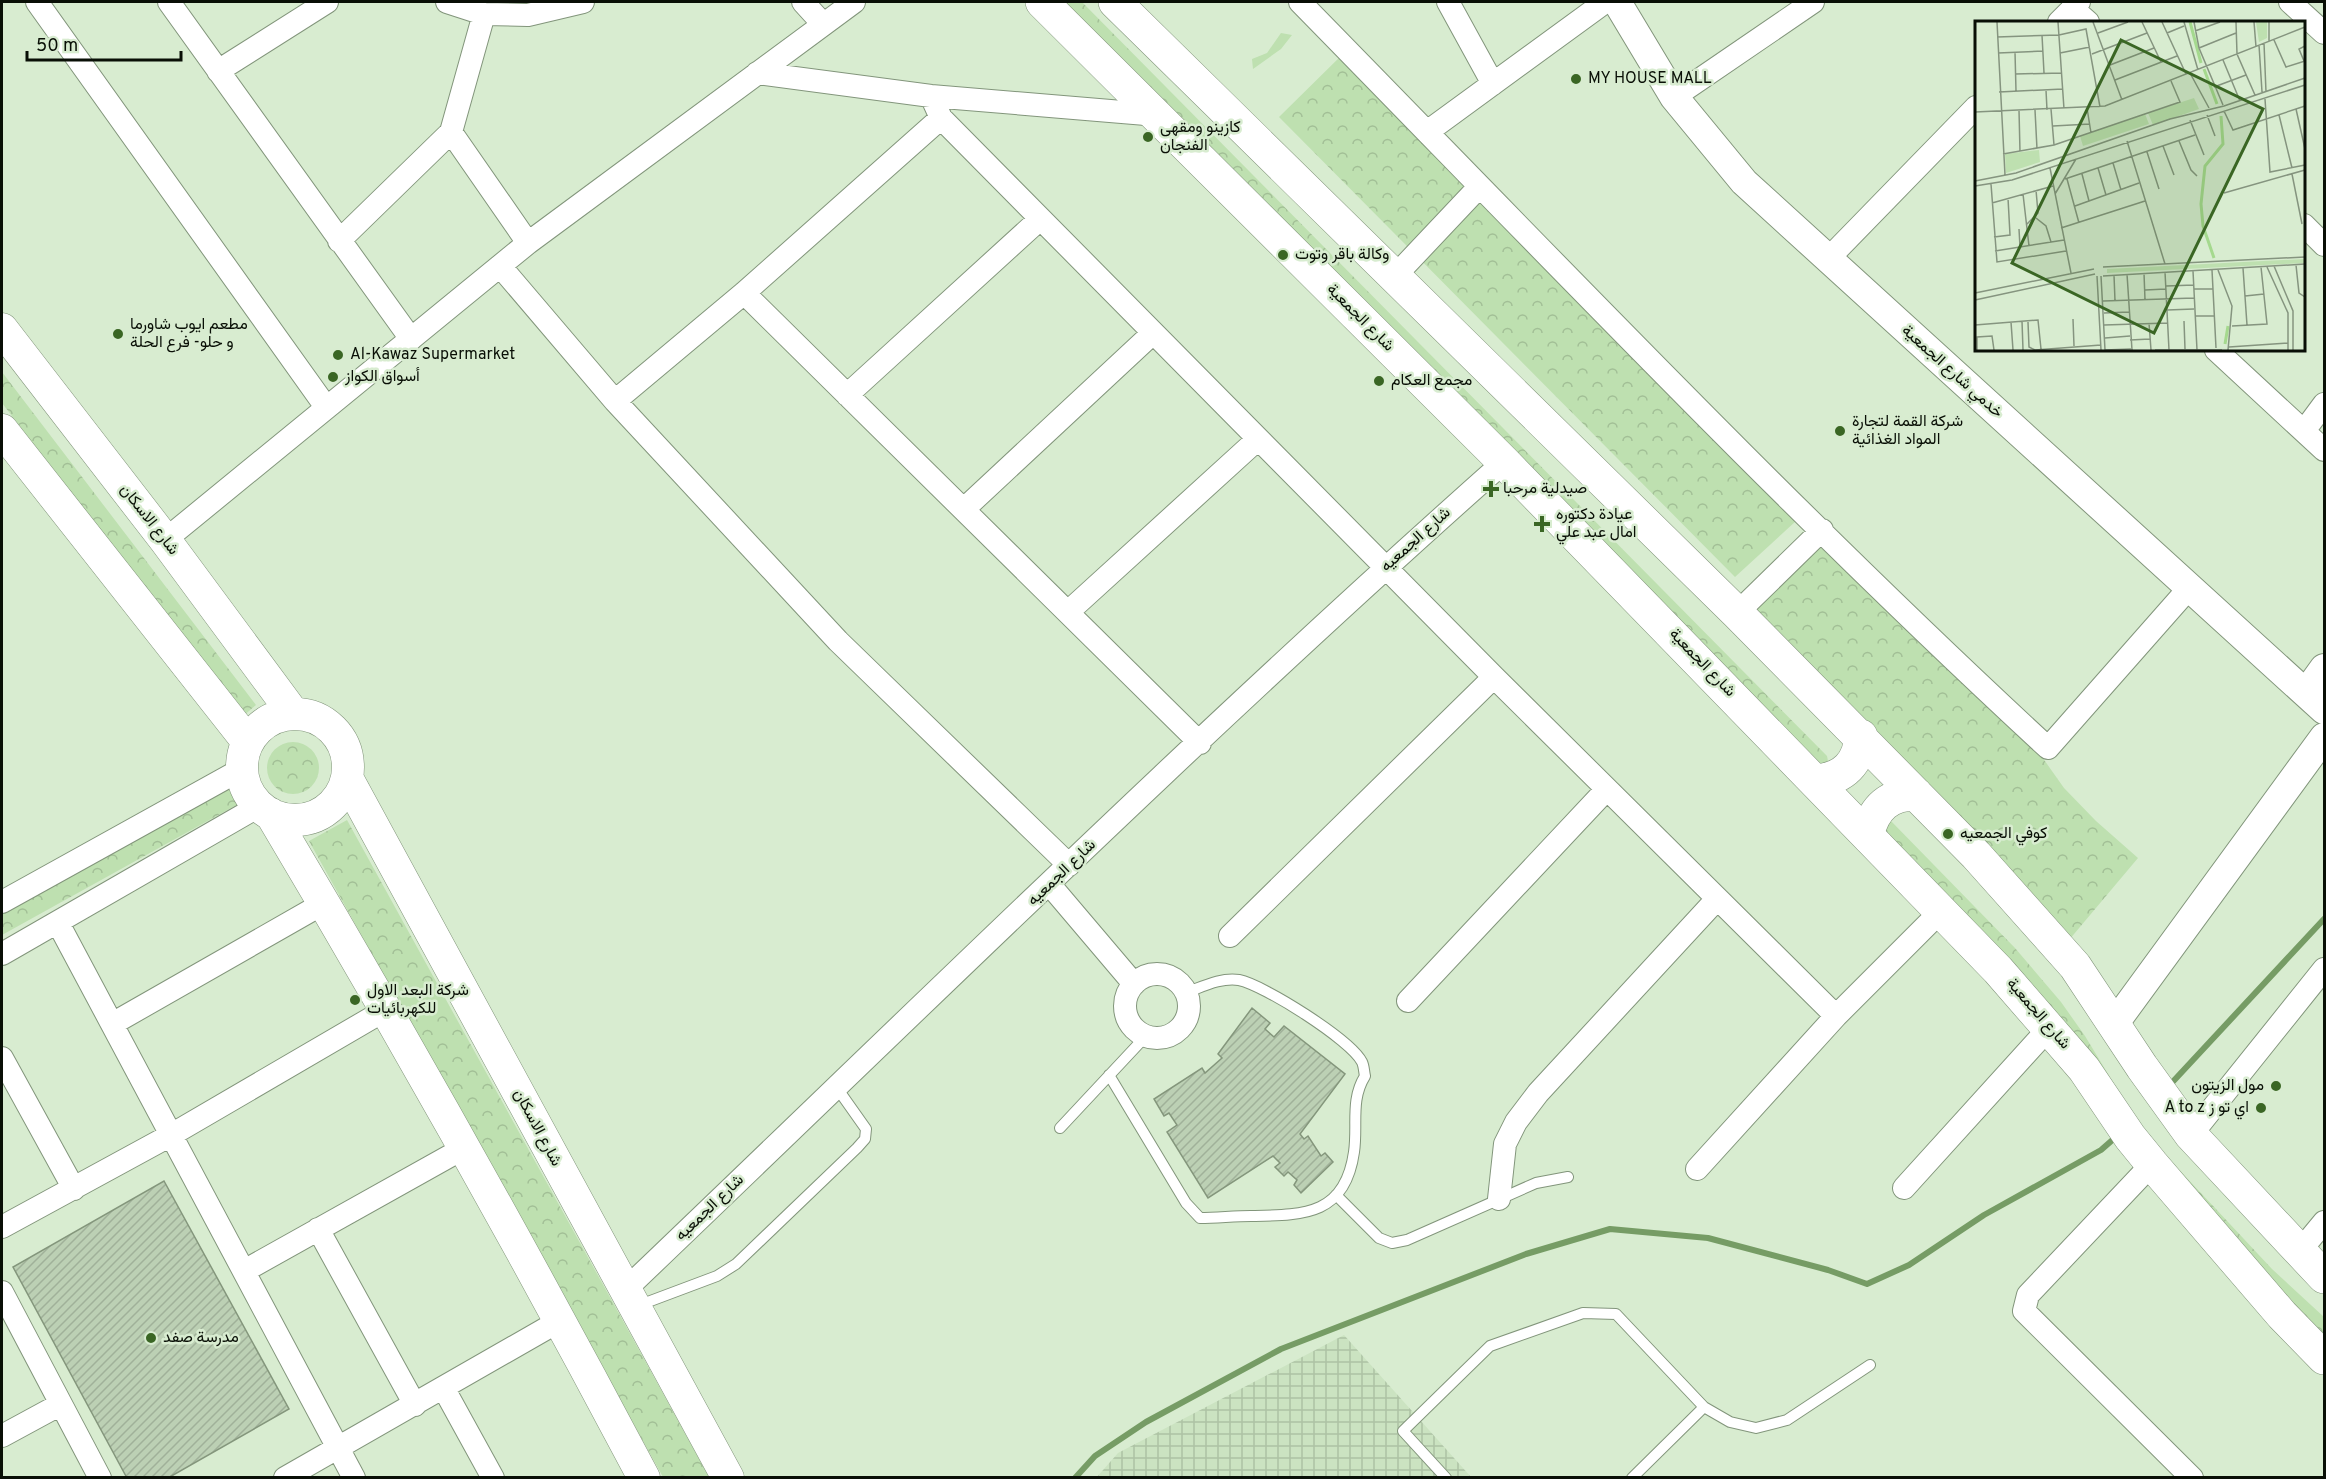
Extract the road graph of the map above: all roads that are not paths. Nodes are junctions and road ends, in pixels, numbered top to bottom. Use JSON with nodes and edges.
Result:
{"nodes":[{"id":1,"x":36,"y":2,"type":"edge"},
{"id":2,"x":169,"y":2,"type":"edge"},
{"id":3,"x":327,"y":2,"type":"edge"},
{"id":4,"x":447,"y":2,"type":"edge"},
{"id":5,"x":583,"y":2,"type":"edge"},
{"id":6,"x":803,"y":2,"type":"edge"},
{"id":7,"x":854,"y":2,"type":"edge"},
{"id":8,"x":1042,"y":2,"type":"edge"},
{"id":9,"x":1115,"y":2,"type":"edge"},
{"id":10,"x":1300,"y":2,"type":"edge"},
{"id":11,"x":1448,"y":2,"type":"edge"},
{"id":12,"x":1605,"y":2,"type":"edge"},
{"id":13,"x":1617,"y":2,"type":"edge"},
{"id":14,"x":1813,"y":2,"type":"edge"},
{"id":15,"x":2290,"y":2,"type":"edge"},
{"id":16,"x":484,"y":14,"type":"junction"},
{"id":17,"x":823,"y":24,"type":"junction"},
{"id":18,"x":2325,"y":33,"type":"edge"},
{"id":19,"x":218,"y":70,"type":"junction"},
{"id":20,"x":758,"y":73,"type":"junction"},
{"id":21,"x":1493,"y":84,"type":"junction"},
{"id":22,"x":931,"y":96,"type":"junction"},
{"id":23,"x":1674,"y":97,"type":"junction"},
{"id":24,"x":1158,"y":115,"type":"junction"},
{"id":25,"x":1973,"y":116,"type":"edge"},
{"id":26,"x":940,"y":118,"type":"junction"},
{"id":27,"x":451,"y":132,"type":"junction"},
{"id":28,"x":1428,"y":132,"type":"junction"},
{"id":29,"x":1479,"y":187,"type":"junction"},
{"id":30,"x":1040,"y":219,"type":"junction"},
{"id":31,"x":2305,"y":226,"type":"edge"},
{"id":32,"x":339,"y":241,"type":"junction"},
{"id":33,"x":528,"y":243,"type":"junction"},
{"id":34,"x":2325,"y":244,"type":"edge"},
{"id":35,"x":1828,"y":259,"type":"junction"},
{"id":36,"x":500,"y":266,"type":"junction"},
{"id":37,"x":1395,"y":276,"type":"junction"},
{"id":38,"x":744,"y":292,"type":"junction"},
{"id":39,"x":2,"y":329,"type":"edge"},
{"id":40,"x":1153,"y":333,"type":"junction"},
{"id":41,"x":411,"y":339,"type":"junction"},
{"id":42,"x":2217,"y":351,"type":"edge"},
{"id":43,"x":847,"y":395,"type":"junction"},
{"id":44,"x":615,"y":401,"type":"junction"},
{"id":45,"x":2325,"y":404,"type":"edge"},
{"id":46,"x":326,"y":407,"type":"junction"},
{"id":47,"x":2,"y":430,"type":"edge"},
{"id":48,"x":2304,"y":431,"type":"junction"},
{"id":49,"x":1258,"y":439,"type":"junction"},
{"id":50,"x":2325,"y":450,"type":"edge"},
{"id":51,"x":1504,"y":462,"type":"junction"},
{"id":52,"x":964,"y":509,"type":"junction"},
{"id":53,"x":1822,"y":530,"type":"junction"},
{"id":54,"x":165,"y":540,"type":"junction"},
{"id":55,"x":1386,"y":567,"type":"junction"},
{"id":56,"x":2190,"y":587,"type":"junction"},
{"id":57,"x":1068,"y":612,"type":"junction"},
{"id":58,"x":1737,"y":613,"type":"junction"},
{"id":59,"x":2325,"y":669,"type":"edge"},
{"id":60,"x":1494,"y":677,"type":"junction"},
{"id":61,"x":2315,"y":701,"type":"edge"},
{"id":62,"x":293,"y":713,"type":"junction"},
{"id":63,"x":1861,"y":736,"type":"junction"},
{"id":64,"x":2325,"y":737,"type":"edge"},
{"id":65,"x":1200,"y":743,"type":"junction"},
{"id":66,"x":245,"y":756,"type":"junction"},
{"id":67,"x":347,"y":778,"type":"junction"},
{"id":68,"x":1817,"y":781,"type":"junction"},
{"id":69,"x":1607,"y":789,"type":"junction"},
{"id":70,"x":1916,"y":794,"type":"junction"},
{"id":71,"x":265,"y":810,"type":"junction"},
{"id":72,"x":1868,"y":833,"type":"junction"},
{"id":73,"x":1069,"y":865,"type":"junction"},
{"id":74,"x":1050,"y":885,"type":"junction"},
{"id":75,"x":1717,"y":899,"type":"junction"},
{"id":76,"x":2,"y":902,"type":"edge"},
{"id":77,"x":324,"y":903,"type":"junction"},
{"id":78,"x":1942,"y":910,"type":"junction"},
{"id":79,"x":58,"y":923,"type":"junction"},
{"id":80,"x":1230,"y":936,"type":"dead end"},
{"id":81,"x":2,"y":954,"type":"edge"},
{"id":82,"x":2322,"y":976,"type":"edge"},
{"id":83,"x":1134,"y":984,"type":"junction"},
{"id":84,"x":1185,"y":993,"type":"junction"},
{"id":85,"x":1408,"y":1001,"type":"dead end"},
{"id":86,"x":387,"y":1009,"type":"junction"},
{"id":87,"x":1836,"y":1017,"type":"junction"},
{"id":88,"x":2115,"y":1023,"type":"junction"},
{"id":89,"x":112,"y":1024,"type":"junction"},
{"id":90,"x":2050,"y":1027,"type":"junction"},
{"id":91,"x":1146,"y":1036,"type":"junction"},
{"id":92,"x":2,"y":1058,"type":"edge"},
{"id":93,"x":1109,"y":1075,"type":"junction"},
{"id":94,"x":837,"y":1088,"type":"junction"},
{"id":95,"x":1060,"y":1128,"type":"dead end"},
{"id":96,"x":171,"y":1135,"type":"junction"},
{"id":97,"x":2191,"y":1135,"type":"junction"},
{"id":98,"x":464,"y":1148,"type":"junction"},
{"id":99,"x":2152,"y":1164,"type":"junction"},
{"id":100,"x":1697,"y":1169,"type":"dead end"},
{"id":101,"x":1569,"y":1176,"type":"dead end"},
{"id":102,"x":1904,"y":1188,"type":"dead end"},
{"id":103,"x":74,"y":1189,"type":"junction"},
{"id":104,"x":1336,"y":1195,"type":"junction"},
{"id":105,"x":1499,"y":1199,"type":"junction"},
{"id":106,"x":2325,"y":1222,"type":"edge"},
{"id":107,"x":2,"y":1227,"type":"edge"},
{"id":108,"x":318,"y":1229,"type":"junction"},
{"id":109,"x":2300,"y":1251,"type":"junction"},
{"id":110,"x":244,"y":1271,"type":"junction"},
{"id":111,"x":2325,"y":1277,"type":"edge"},
{"id":112,"x":2,"y":1292,"type":"edge"},
{"id":113,"x":629,"y":1298,"type":"junction"},
{"id":114,"x":561,"y":1320,"type":"junction"},
{"id":115,"x":2325,"y":1358,"type":"edge"},
{"id":116,"x":1870,"y":1365,"type":"dead end"},
{"id":117,"x":444,"y":1389,"type":"junction"},
{"id":118,"x":61,"y":1404,"type":"junction"},
{"id":119,"x":415,"y":1405,"type":"junction"},
{"id":120,"x":1704,"y":1407,"type":"junction"},
{"id":121,"x":2,"y":1437,"type":"edge"},
{"id":122,"x":338,"y":1448,"type":"junction"},
{"id":123,"x":100,"y":1478,"type":"edge"},
{"id":124,"x":285,"y":1478,"type":"edge"},
{"id":125,"x":354,"y":1478,"type":"edge"},
{"id":126,"x":493,"y":1478,"type":"edge"},
{"id":127,"x":644,"y":1478,"type":"edge"},
{"id":128,"x":728,"y":1478,"type":"edge"},
{"id":129,"x":1446,"y":1478,"type":"edge"},
{"id":130,"x":1632,"y":1478,"type":"edge"},
{"id":131,"x":2192,"y":1478,"type":"edge"}],
"edges":[{"from":1,"to":46,"type":"street"},
{"from":2,"to":19,"type":"street"},
{"from":3,"to":19,"type":"street"},
{"from":4,"to":16,"type":"street"},
{"from":5,"to":16,"type":"street"},
{"from":6,"to":17,"type":"street"},
{"from":7,"to":17,"type":"street"},
{"from":8,"to":24,"type":"main road","name":"شارع الجمعية"},
{"from":9,"to":37,"type":"main road"},
{"from":10,"to":28,"type":"street"},
{"from":11,"to":21,"type":"street"},
{"from":12,"to":21,"type":"street"},
{"from":13,"to":23,"type":"street","name":"خدمي شارع الجمعية"},
{"from":14,"to":23,"type":"street"},
{"from":15,"to":18,"type":"street"},
{"from":16,"to":27,"type":"street"},
{"from":17,"to":20,"type":"street"},
{"from":19,"to":32,"type":"street"},
{"from":20,"to":22,"type":"street"},
{"from":20,"to":33,"type":"street"},
{"from":21,"to":28,"type":"street"},
{"from":22,"to":24,"type":"street"},
{"from":22,"to":26,"type":"street"},
{"from":23,"to":35,"type":"street","name":"خدمي شارع الجمعية"},
{"from":24,"to":51,"type":"main road","name":"شارع الجمعية"},
{"from":25,"to":35,"type":"street"},
{"from":26,"to":30,"type":"street"},
{"from":26,"to":38,"type":"street"},
{"from":27,"to":32,"type":"street"},
{"from":27,"to":33,"type":"street"},
{"from":28,"to":29,"type":"street"},
{"from":29,"to":37,"type":"street"},
{"from":29,"to":53,"type":"street"},
{"from":30,"to":40,"type":"street"},
{"from":30,"to":43,"type":"street"},
{"from":31,"to":34,"type":"street"},
{"from":32,"to":41,"type":"street"},
{"from":33,"to":36,"type":"street"},
{"from":35,"to":56,"type":"street","name":"خدمي شارع الجمعية"},
{"from":36,"to":41,"type":"street"},
{"from":36,"to":44,"type":"street"},
{"from":37,"to":58,"type":"main road"},
{"from":38,"to":43,"type":"street"},
{"from":38,"to":44,"type":"street"},
{"from":39,"to":54,"type":"main road","name":"شارع الاسكان"},
{"from":40,"to":49,"type":"street"},
{"from":40,"to":52,"type":"street"},
{"from":41,"to":46,"type":"street"},
{"from":42,"to":48,"type":"street"},
{"from":43,"to":52,"type":"street"},
{"from":44,"to":73,"type":"street"},
{"from":45,"to":48,"type":"street"},
{"from":46,"to":54,"type":"street"},
{"from":47,"to":66,"type":"main road"},
{"from":48,"to":50,"type":"street"},
{"from":49,"to":55,"type":"street"},
{"from":49,"to":57,"type":"street"},
{"from":51,"to":55,"type":"street","name":"شارع الجمعيه"},
{"from":51,"to":68,"type":"main road","name":"شارع الجمعية"},
{"from":52,"to":57,"type":"street"},
{"from":53,"to":56,"type":"street"},
{"from":53,"to":58,"type":"street"},
{"from":54,"to":62,"type":"main road","name":"شارع الاسكان"},
{"from":55,"to":60,"type":"street"},
{"from":55,"to":65,"type":"street","name":"شارع الجمعيه"},
{"from":56,"to":61,"type":"street","name":"خدمي شارع الجمعية"},
{"from":57,"to":65,"type":"street"},
{"from":58,"to":63,"type":"main road"},
{"from":59,"to":61,"type":"street"},
{"from":60,"to":69,"type":"street"},
{"from":60,"to":80,"type":"street"},
{"from":62,"to":66,"type":"main road"},
{"from":62,"to":67,"type":"main road"},
{"from":63,"to":68,"type":"main road"},
{"from":63,"to":70,"type":"main road"},
{"from":64,"to":88,"type":"street"},
{"from":65,"to":73,"type":"street","name":"شارع الجمعيه"},
{"from":66,"to":71,"type":"main road"},
{"from":66,"to":76,"type":"street"},
{"from":67,"to":71,"type":"main road"},
{"from":67,"to":113,"type":"main road","name":"شارع الاسكان"},
{"from":68,"to":72,"type":"main road","name":"شارع الجمعية"},
{"from":69,"to":75,"type":"street"},
{"from":69,"to":85,"type":"street"},
{"from":70,"to":72,"type":"main road"},
{"from":70,"to":88,"type":"main road"},
{"from":71,"to":77,"type":"main road"},
{"from":71,"to":79,"type":"street"},
{"from":72,"to":78,"type":"main road","name":"شارع الجمعية"},
{"from":73,"to":74,"type":"street","name":"شارع الجمعيه"},
{"from":74,"to":83,"type":"street"},
{"from":74,"to":94,"type":"street","name":"شارع الجمعيه"},
{"from":75,"to":87,"type":"street"},
{"from":75,"to":105,"type":"street"},
{"from":77,"to":86,"type":"main road"},
{"from":77,"to":89,"type":"street"},
{"from":78,"to":87,"type":"street"},
{"from":78,"to":90,"type":"main road","name":"شارع الجمعية"},
{"from":79,"to":81,"type":"street"},
{"from":79,"to":89,"type":"street"},
{"from":82,"to":97,"type":"street"},
{"from":83,"to":84,"type":"street"},
{"from":83,"to":91,"type":"street"},
{"from":84,"to":91,"type":"street"},
{"from":84,"to":104,"type":"lane"},
{"from":86,"to":96,"type":"street"},
{"from":86,"to":98,"type":"main road"},
{"from":87,"to":100,"type":"street"},
{"from":88,"to":97,"type":"main road"},
{"from":89,"to":96,"type":"street"},
{"from":90,"to":99,"type":"main road","name":"شارع الجمعية"},
{"from":90,"to":102,"type":"street"},
{"from":91,"to":93,"type":"lane"},
{"from":92,"to":103,"type":"street"},
{"from":93,"to":95,"type":"lane"},
{"from":93,"to":104,"type":"lane"},
{"from":94,"to":113,"type":"street","name":"شارع الجمعيه"},
{"from":94,"to":113,"type":"lane"},
{"from":96,"to":103,"type":"street"},
{"from":96,"to":110,"type":"street"},
{"from":97,"to":109,"type":"main road"},
{"from":98,"to":108,"type":"street"},
{"from":98,"to":114,"type":"main road"},
{"from":99,"to":115,"type":"main road","name":"شارع الجمعية"},
{"from":99,"to":131,"type":"street"},
{"from":101,"to":105,"type":"lane"},
{"from":103,"to":107,"type":"street"},
{"from":104,"to":105,"type":"lane"},
{"from":106,"to":109,"type":"street"},
{"from":108,"to":110,"type":"street"},
{"from":108,"to":119,"type":"street"},
{"from":109,"to":111,"type":"main road"},
{"from":110,"to":122,"type":"street"},
{"from":112,"to":118,"type":"street"},
{"from":113,"to":128,"type":"main road","name":"شارع الاسكان"},
{"from":114,"to":117,"type":"street"},
{"from":114,"to":127,"type":"main road"},
{"from":116,"to":120,"type":"lane"},
{"from":117,"to":119,"type":"street"},
{"from":117,"to":126,"type":"street"},
{"from":118,"to":121,"type":"street"},
{"from":118,"to":123,"type":"street"},
{"from":119,"to":122,"type":"street"},
{"from":120,"to":129,"type":"lane"},
{"from":120,"to":130,"type":"lane"},
{"from":122,"to":124,"type":"street"},
{"from":122,"to":125,"type":"street"}]}
